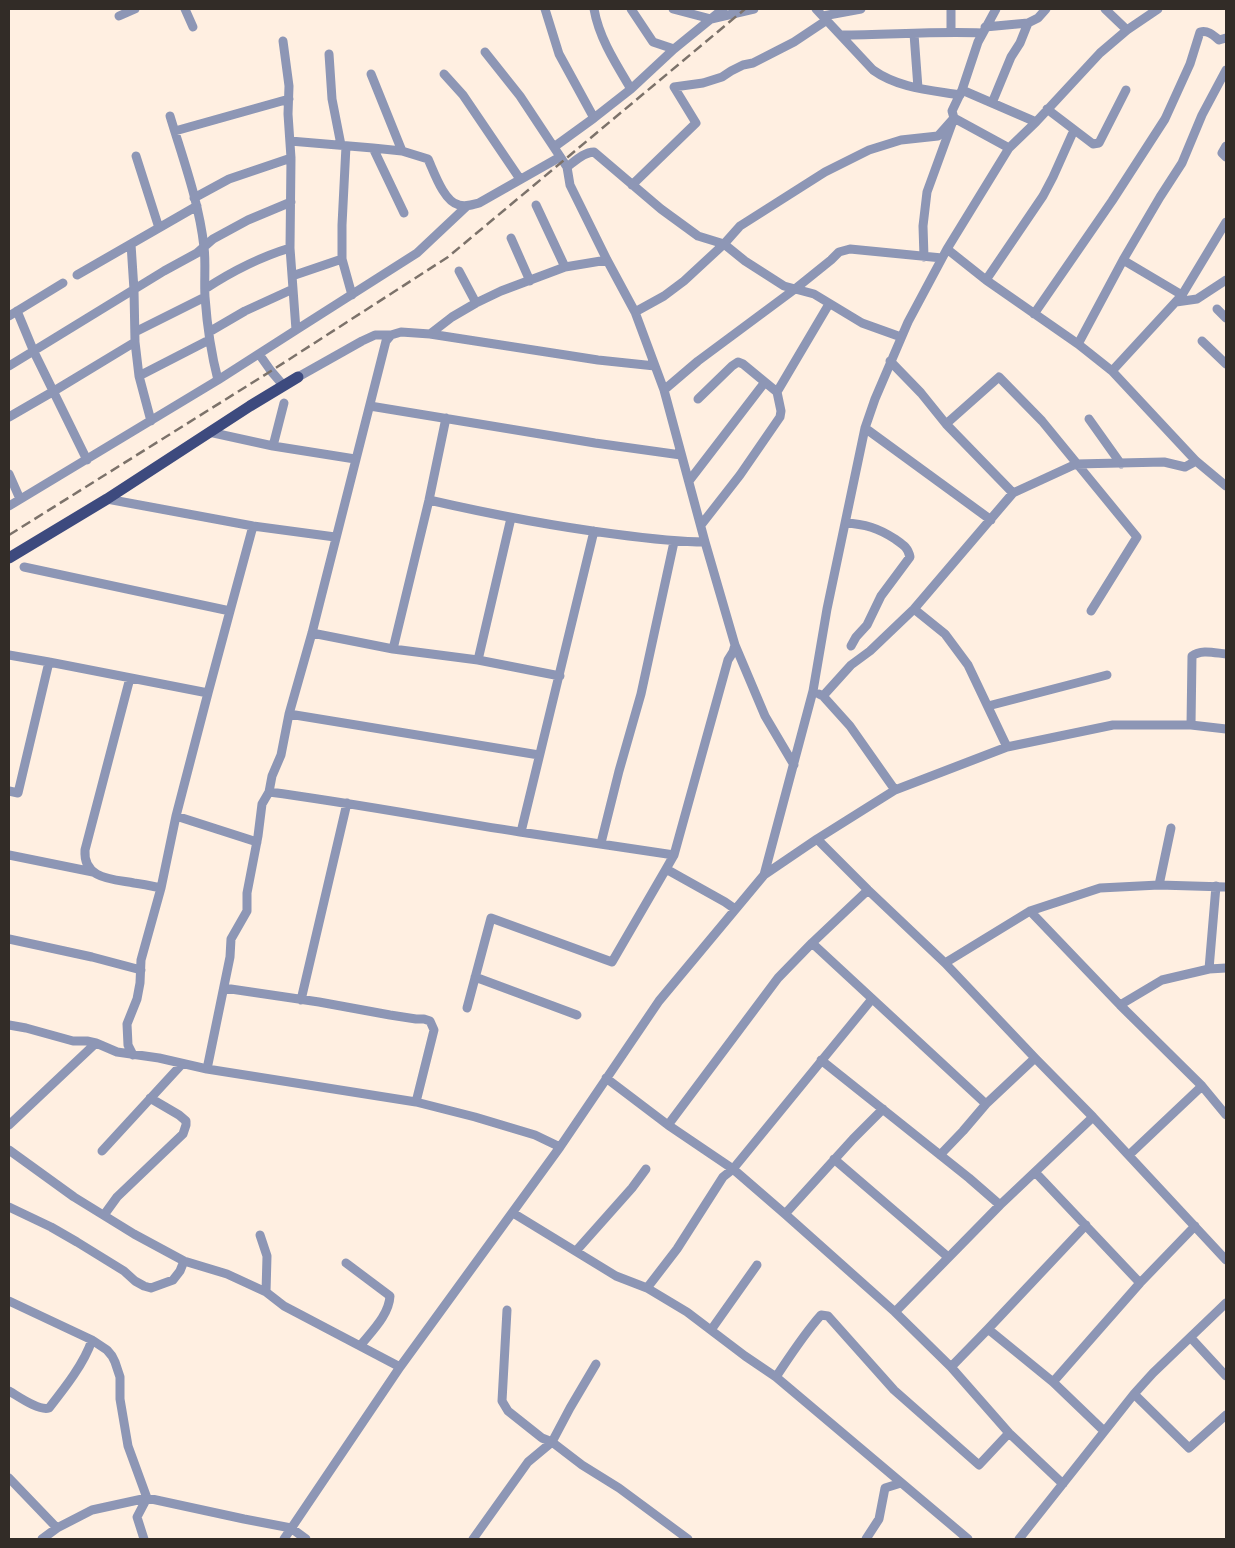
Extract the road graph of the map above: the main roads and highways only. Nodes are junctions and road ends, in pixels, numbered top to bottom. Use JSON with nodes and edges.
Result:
{"nodes":[{"id":1,"x":298,"y":377,"type":"road end"},
{"id":2,"x":9,"y":558,"type":"edge"}],
"edges":[{"from":1,"to":2,"type":"main road"}]}
